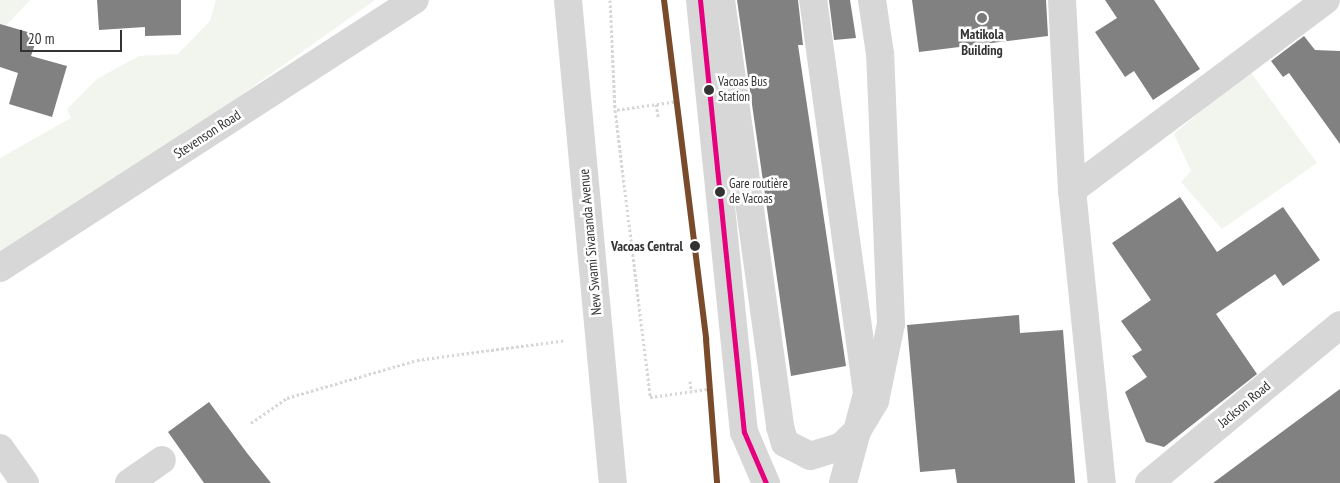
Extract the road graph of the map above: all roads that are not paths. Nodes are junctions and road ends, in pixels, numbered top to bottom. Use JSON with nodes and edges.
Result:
{"nodes":[{"id":1,"x":415,"y":0,"type":"edge"},
{"id":2,"x":568,"y":0,"type":"edge"},
{"id":3,"x":700,"y":0,"type":"edge"},
{"id":4,"x":721,"y":0,"type":"edge"},
{"id":5,"x":813,"y":0,"type":"edge"},
{"id":6,"x":872,"y":0,"type":"edge"},
{"id":7,"x":1062,"y":0,"type":"edge"},
{"id":8,"x":1326,"y":0,"type":"edge"},
{"id":9,"x":1072,"y":190,"type":"junction"},
{"id":10,"x":0,"y":268,"type":"edge"},
{"id":11,"x":1340,"y":325,"type":"edge"},
{"id":12,"x":857,"y":431,"type":"junction"},
{"id":13,"x":0,"y":448,"type":"edge"},
{"id":14,"x":162,"y":460,"type":"dead end"},
{"id":15,"x":25,"y":483,"type":"edge"},
{"id":16,"x":129,"y":483,"type":"edge"},
{"id":17,"x":612,"y":483,"type":"edge"},
{"id":18,"x":766,"y":483,"type":"edge"},
{"id":19,"x":843,"y":483,"type":"edge"},
{"id":20,"x":1102,"y":483,"type":"edge"},
{"id":21,"x":1149,"y":483,"type":"edge"}],
"edges":[{"from":1,"to":10,"type":"street","name":"Stevenson Road"},
{"from":2,"to":17,"type":"street","name":"New Swami Sivananda Avenue"},
{"from":3,"to":18,"type":"street"},
{"from":4,"to":12,"type":"street"},
{"from":5,"to":12,"type":"street"},
{"from":6,"to":12,"type":"street"},
{"from":7,"to":9,"type":"street"},
{"from":8,"to":9,"type":"street"},
{"from":9,"to":20,"type":"street"},
{"from":11,"to":21,"type":"street","name":"Jackson Road"},
{"from":12,"to":19,"type":"street"},
{"from":13,"to":15,"type":"street"},
{"from":14,"to":16,"type":"street"}]}
